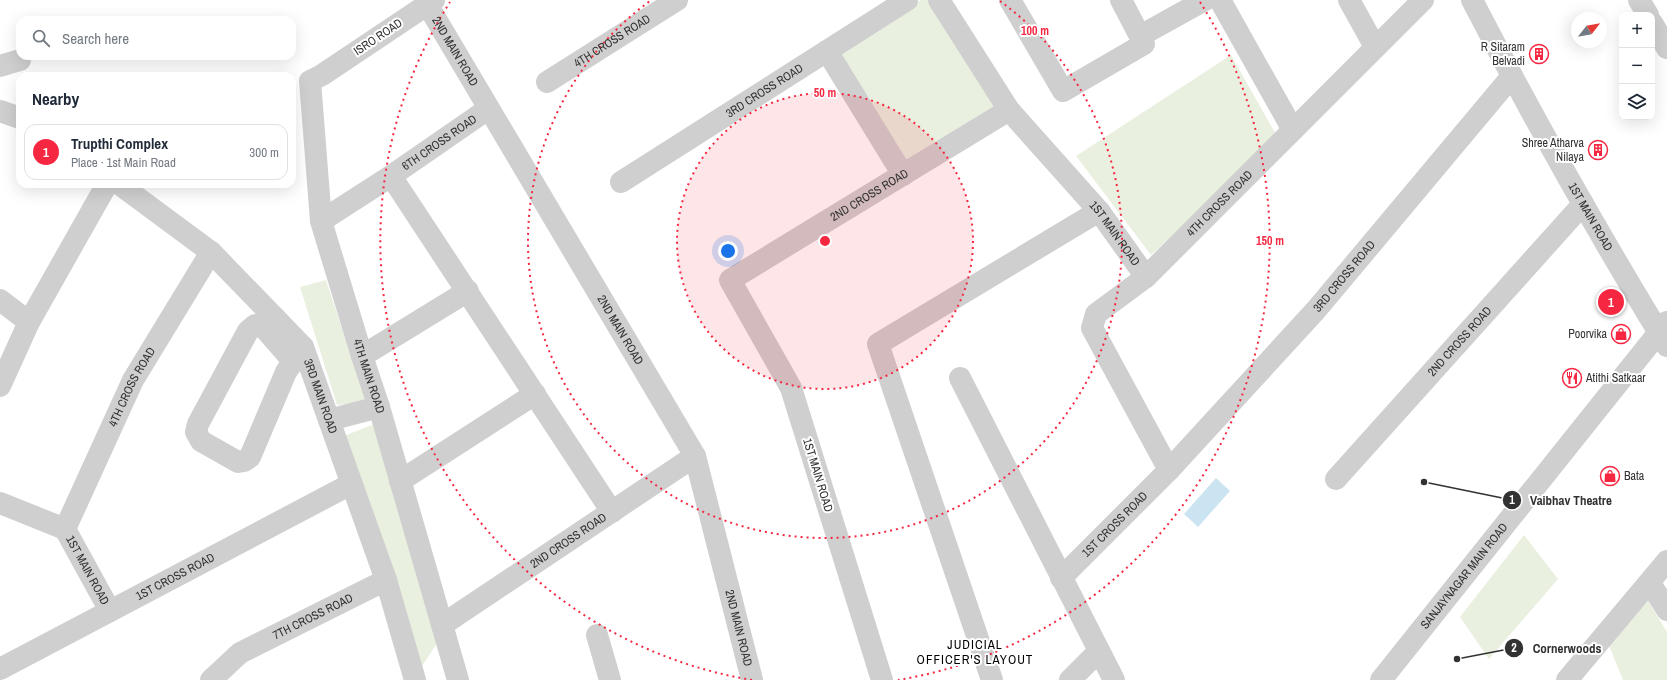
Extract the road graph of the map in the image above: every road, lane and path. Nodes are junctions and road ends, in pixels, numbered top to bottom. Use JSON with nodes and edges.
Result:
{"nodes":[{"id":1,"x":677,"y":0,"type":"edge"},
{"id":2,"x":907,"y":0,"type":"edge"},
{"id":3,"x":939,"y":0,"type":"edge"},
{"id":4,"x":1010,"y":0,"type":"edge"},
{"id":5,"x":1121,"y":0,"type":"edge"},
{"id":6,"x":1205,"y":0,"type":"edge"},
{"id":7,"x":1220,"y":0,"type":"edge"},
{"id":8,"x":1349,"y":0,"type":"edge"},
{"id":9,"x":1423,"y":0,"type":"edge"},
{"id":10,"x":1472,"y":0,"type":"edge"},
{"id":11,"x":1639,"y":0,"type":"edge"},
{"id":12,"x":430,"y":2,"type":"edge"},
{"id":13,"x":1646,"y":12,"type":"edge"},
{"id":14,"x":1655,"y":27,"type":"edge"},
{"id":15,"x":1140,"y":36,"type":"junction"},
{"id":16,"x":1376,"y":47,"type":"junction"},
{"id":17,"x":1667,"y":48,"type":"edge"},
{"id":18,"x":827,"y":51,"type":"junction"},
{"id":19,"x":322,"y":75,"type":"joint"},
{"id":20,"x":1512,"y":76,"type":"junction"},
{"id":21,"x":547,"y":82,"type":"dead end"},
{"id":22,"x":488,"y":109,"type":"junction"},
{"id":23,"x":1009,"y":110,"type":"junction"},
{"id":24,"x":0,"y":111,"type":"edge"},
{"id":25,"x":16,"y":117,"type":"edge"},
{"id":26,"x":1293,"y":130,"type":"junction"},
{"id":27,"x":903,"y":175,"type":"junction"},
{"id":28,"x":391,"y":176,"type":"junction"},
{"id":29,"x":621,"y":182,"type":"dead end"},
{"id":30,"x":105,"y":188,"type":"edge"},
{"id":31,"x":124,"y":188,"type":"edge"},
{"id":32,"x":1583,"y":204,"type":"junction"},
{"id":33,"x":1099,"y":211,"type":"junction"},
{"id":34,"x":321,"y":221,"type":"junction"},
{"id":35,"x":211,"y":252,"type":"junction"},
{"id":36,"x":1146,"y":277,"type":"junction"},
{"id":37,"x":730,"y":280,"type":"joint"},
{"id":38,"x":468,"y":291,"type":"junction"},
{"id":39,"x":0,"y":300,"type":"edge"},
{"id":40,"x":28,"y":322,"type":"junction"},
{"id":41,"x":270,"y":324,"type":"junction"},
{"id":42,"x":1664,"y":334,"type":"edge"},
{"id":43,"x":298,"y":354,"type":"junction"},
{"id":44,"x":362,"y":356,"type":"junction"},
{"id":45,"x":960,"y":378,"type":"dead end"},
{"id":46,"x":0,"y":386,"type":"edge"},
{"id":47,"x":535,"y":394,"type":"junction"},
{"id":48,"x":379,"y":407,"type":"junction"},
{"id":49,"x":329,"y":420,"type":"junction"},
{"id":50,"x":695,"y":456,"type":"junction"},
{"id":51,"x":1169,"y":470,"type":"junction"},
{"id":52,"x":1336,"y":479,"type":"dead end"},
{"id":53,"x":400,"y":481,"type":"junction"},
{"id":54,"x":351,"y":484,"type":"junction"},
{"id":55,"x":0,"y":503,"type":"edge"},
{"id":56,"x":612,"y":512,"type":"junction"},
{"id":57,"x":65,"y":528,"type":"junction"},
{"id":58,"x":1667,"y":561,"type":"edge"},
{"id":59,"x":1061,"y":578,"type":"junction"},
{"id":60,"x":386,"y":580,"type":"junction"},
{"id":61,"x":1650,"y":583,"type":"junction"},
{"id":62,"x":1667,"y":610,"type":"edge"},
{"id":63,"x":110,"y":611,"type":"junction"},
{"id":64,"x":442,"y":625,"type":"junction"},
{"id":65,"x":597,"y":635,"type":"dead end"},
{"id":66,"x":1099,"y":651,"type":"junction"},
{"id":67,"x":0,"y":669,"type":"edge"},
{"id":68,"x":211,"y":680,"type":"edge"},
{"id":69,"x":415,"y":680,"type":"edge"},
{"id":70,"x":458,"y":680,"type":"edge"},
{"id":71,"x":610,"y":680,"type":"edge"},
{"id":72,"x":752,"y":680,"type":"edge"},
{"id":73,"x":882,"y":680,"type":"edge"},
{"id":74,"x":992,"y":680,"type":"edge"},
{"id":75,"x":1070,"y":680,"type":"edge"},
{"id":76,"x":1114,"y":680,"type":"edge"},
{"id":77,"x":1381,"y":680,"type":"edge"},
{"id":78,"x":1566,"y":680,"type":"edge"}],
"edges":[{"from":1,"to":21,"type":"street","name":"4TH CROSS ROAD"},
{"from":2,"to":18,"type":"street","name":"3RD CROSS ROAD"},
{"from":3,"to":23,"type":"street","name":"1ST MAIN ROAD"},
{"from":4,"to":15,"type":"street"},
{"from":5,"to":15,"type":"street"},
{"from":6,"to":15,"type":"street"},
{"from":7,"to":26,"type":"street"},
{"from":8,"to":16,"type":"street"},
{"from":9,"to":16,"type":"street","name":"4TH CROSS ROAD"},
{"from":10,"to":20,"type":"street","name":"1ST MAIN ROAD"},
{"from":11,"to":13,"type":"street"},
{"from":12,"to":19,"type":"street","name":"ISRO ROAD"},
{"from":12,"to":22,"type":"street","name":"2ND MAIN ROAD"},
{"from":14,"to":17,"type":"street"},
{"from":16,"to":26,"type":"street","name":"4TH CROSS ROAD"},
{"from":18,"to":27,"type":"street"},
{"from":18,"to":29,"type":"street","name":"3RD CROSS ROAD"},
{"from":19,"to":34,"type":"street","name":"4TH MAIN ROAD"},
{"from":20,"to":32,"type":"street","name":"1ST MAIN ROAD"},
{"from":20,"to":51,"type":"street","name":"3RD CROSS ROAD"},
{"from":22,"to":28,"type":"street","name":"6TH CROSS ROAD"},
{"from":22,"to":50,"type":"street","name":"2ND MAIN ROAD"},
{"from":23,"to":27,"type":"street","name":"2ND CROSS ROAD"},
{"from":23,"to":33,"type":"street","name":"1ST MAIN ROAD"},
{"from":24,"to":25,"type":"street"},
{"from":26,"to":36,"type":"street","name":"4TH CROSS ROAD"},
{"from":27,"to":37,"type":"street","name":"2ND CROSS ROAD"},
{"from":28,"to":34,"type":"street","name":"6TH CROSS ROAD"},
{"from":28,"to":38,"type":"street"},
{"from":30,"to":40,"type":"street"},
{"from":31,"to":35,"type":"street","name":"3RD MAIN ROAD"},
{"from":32,"to":42,"type":"street","name":"1ST MAIN ROAD"},
{"from":32,"to":52,"type":"street","name":"2ND CROSS ROAD"},
{"from":33,"to":36,"type":"street","name":"1ST MAIN ROAD"},
{"from":33,"to":74,"type":"street"},
{"from":34,"to":44,"type":"street","name":"4TH MAIN ROAD"},
{"from":35,"to":41,"type":"street","name":"3RD MAIN ROAD"},
{"from":35,"to":57,"type":"street","name":"4TH CROSS ROAD"},
{"from":36,"to":51,"type":"street","name":"1ST MAIN ROAD"},
{"from":37,"to":73,"type":"street","name":"1ST MAIN ROAD"},
{"from":38,"to":44,"type":"street"},
{"from":38,"to":47,"type":"street"},
{"from":39,"to":40,"type":"street"},
{"from":40,"to":46,"type":"street"},
{"from":41,"to":43,"type":"street","name":"3RD MAIN ROAD"},
{"from":41,"to":43,"type":"street"},
{"from":42,"to":77,"type":"street","name":"SANJAYNAGAR MAIN ROAD"},
{"from":43,"to":49,"type":"street","name":"3RD MAIN ROAD"},
{"from":44,"to":48,"type":"street","name":"4TH MAIN ROAD"},
{"from":45,"to":59,"type":"street"},
{"from":47,"to":53,"type":"street"},
{"from":47,"to":56,"type":"street"},
{"from":48,"to":49,"type":"street"},
{"from":48,"to":53,"type":"street","name":"4TH MAIN ROAD"},
{"from":49,"to":54,"type":"street","name":"3RD MAIN ROAD"},
{"from":50,"to":56,"type":"street","name":"2ND CROSS ROAD"},
{"from":50,"to":72,"type":"street","name":"2ND MAIN ROAD"},
{"from":51,"to":59,"type":"street","name":"1ST CROSS ROAD"},
{"from":53,"to":64,"type":"street","name":"4TH MAIN ROAD"},
{"from":54,"to":60,"type":"street","name":"3RD MAIN ROAD"},
{"from":54,"to":63,"type":"street","name":"1ST CROSS ROAD"},
{"from":55,"to":57,"type":"street"},
{"from":56,"to":64,"type":"street","name":"2ND CROSS ROAD"},
{"from":57,"to":63,"type":"street","name":"1ST MAIN ROAD"},
{"from":58,"to":61,"type":"street"},
{"from":59,"to":66,"type":"street"},
{"from":60,"to":68,"type":"street","name":"7TH CROSS ROAD"},
{"from":60,"to":69,"type":"street","name":"3RD MAIN ROAD"},
{"from":61,"to":62,"type":"street"},
{"from":61,"to":78,"type":"street"},
{"from":63,"to":67,"type":"street","name":"1ST CROSS ROAD"},
{"from":64,"to":70,"type":"street","name":"4TH MAIN ROAD"},
{"from":65,"to":71,"type":"street"},
{"from":66,"to":75,"type":"street"},
{"from":66,"to":76,"type":"street"}]}
